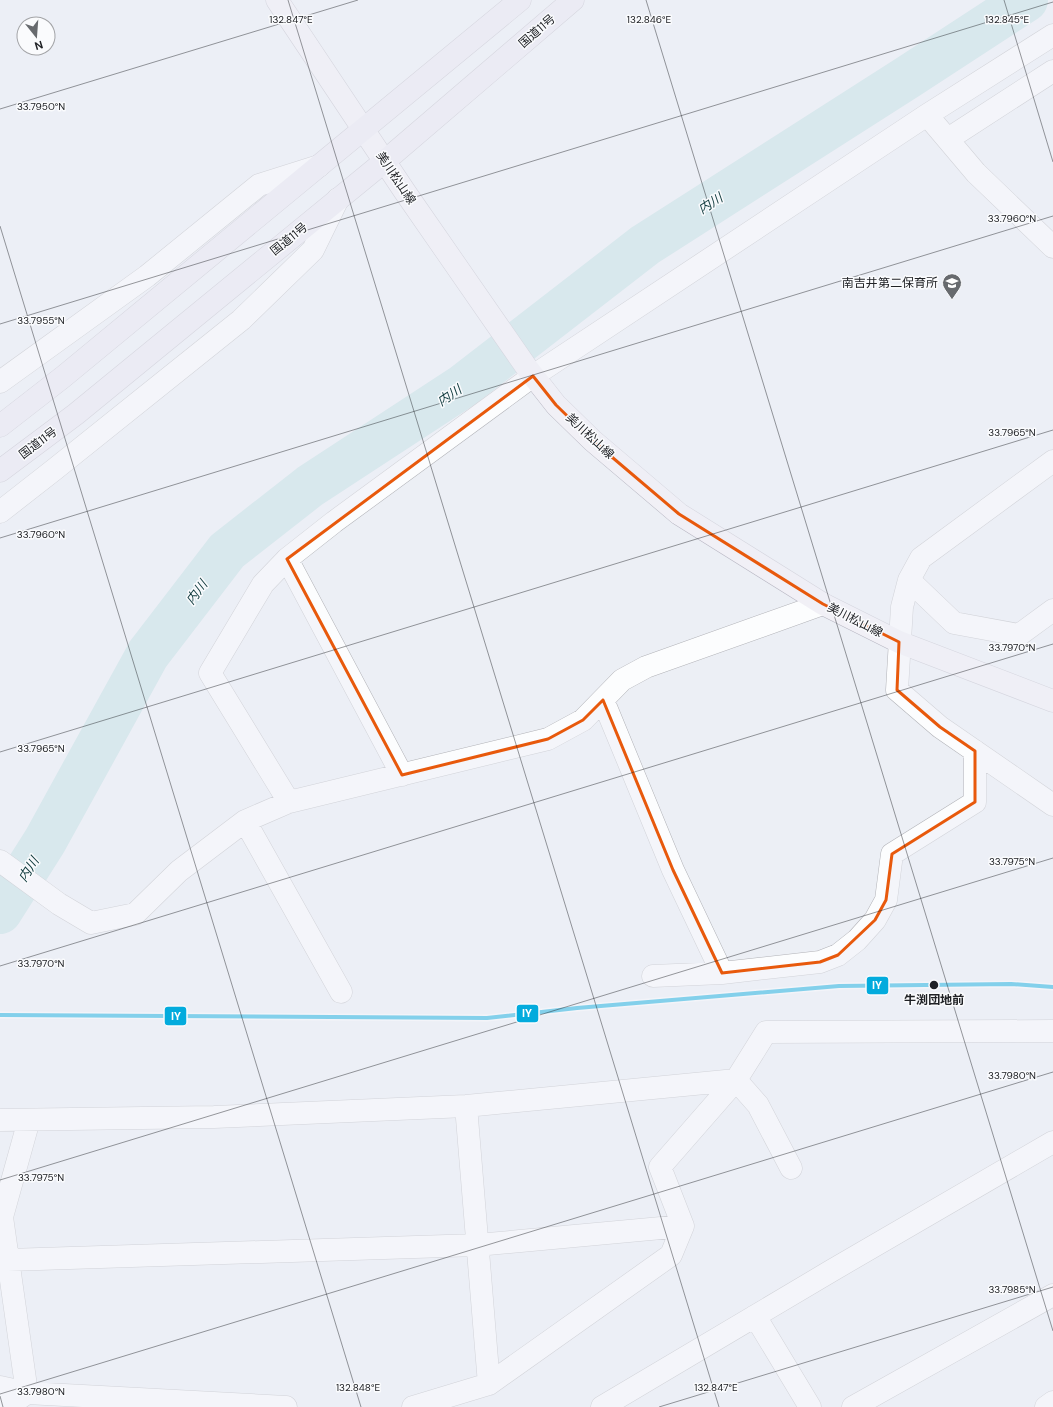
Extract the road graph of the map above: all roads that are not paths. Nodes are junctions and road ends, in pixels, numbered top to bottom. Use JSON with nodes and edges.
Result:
{"nodes":[{"id":1,"x":277,"y":0,"type":"edge"},
{"id":2,"x":520,"y":0,"type":"edge"},
{"id":3,"x":573,"y":0,"type":"edge"},
{"id":4,"x":1053,"y":35,"type":"edge"},
{"id":5,"x":1053,"y":71,"type":"edge"},
{"id":6,"x":927,"y":115,"type":"junction"},
{"id":7,"x":363,"y":129,"type":"junction"},
{"id":8,"x":948,"y":139,"type":"junction"},
{"id":9,"x":385,"y":161,"type":"junction"},
{"id":10,"x":319,"y":166,"type":"junction"},
{"id":11,"x":338,"y":199,"type":"junction"},
{"id":12,"x":1053,"y":247,"type":"edge"},
{"id":13,"x":530,"y":372,"type":"junction"},
{"id":14,"x":0,"y":382,"type":"edge"},
{"id":15,"x":0,"y":426,"type":"edge"},
{"id":16,"x":1053,"y":461,"type":"edge"},
{"id":17,"x":0,"y":471,"type":"edge"},
{"id":18,"x":0,"y":512,"type":"edge"},
{"id":19,"x":287,"y":559,"type":"junction"},
{"id":20,"x":909,"y":580,"type":"junction"},
{"id":21,"x":823,"y":604,"type":"junction"},
{"id":22,"x":1053,"y":610,"type":"edge"},
{"id":23,"x":899,"y":642,"type":"junction"},
{"id":24,"x":602,"y":700,"type":"junction"},
{"id":25,"x":1053,"y":700,"type":"edge"},
{"id":26,"x":975,"y":751,"type":"junction"},
{"id":27,"x":402,"y":775,"type":"junction"},
{"id":28,"x":289,"y":802,"type":"junction"},
{"id":29,"x":1053,"y":805,"type":"edge"},
{"id":30,"x":245,"y":820,"type":"junction"},
{"id":31,"x":0,"y":861,"type":"edge"},
{"id":32,"x":722,"y":973,"type":"junction"},
{"id":33,"x":653,"y":976,"type":"dead end"},
{"id":34,"x":341,"y":992,"type":"dead end"},
{"id":35,"x":1053,"y":1031,"type":"edge"},
{"id":36,"x":736,"y":1080,"type":"junction"},
{"id":37,"x":466,"y":1106,"type":"junction"},
{"id":38,"x":0,"y":1120,"type":"edge"},
{"id":39,"x":29,"y":1120,"type":"junction"},
{"id":40,"x":1053,"y":1142,"type":"edge"},
{"id":41,"x":791,"y":1168,"type":"dead end"},
{"id":42,"x":683,"y":1226,"type":"junction"},
{"id":43,"x":478,"y":1245,"type":"junction"},
{"id":44,"x":8,"y":1260,"type":"junction"},
{"id":45,"x":1053,"y":1295,"type":"edge"},
{"id":46,"x":755,"y":1316,"type":"junction"},
{"id":47,"x":489,"y":1384,"type":"junction"},
{"id":48,"x":0,"y":1387,"type":"edge"},
{"id":49,"x":27,"y":1393,"type":"junction"},
{"id":50,"x":1053,"y":1402,"type":"edge"},
{"id":51,"x":7,"y":1407,"type":"edge"},
{"id":52,"x":286,"y":1407,"type":"edge"},
{"id":53,"x":413,"y":1407,"type":"edge"},
{"id":54,"x":602,"y":1407,"type":"edge"},
{"id":55,"x":810,"y":1407,"type":"edge"},
{"id":56,"x":853,"y":1407,"type":"edge"},
{"id":57,"x":1046,"y":1407,"type":"edge"}],
"edges":[{"from":1,"to":7,"type":"main road","name":"美川松山線"},
{"from":2,"to":7,"type":"highway"},
{"from":3,"to":9,"type":"highway","name":"国道11号"},
{"from":4,"to":6,"type":"street"},
{"from":5,"to":8,"type":"street"},
{"from":6,"to":8,"type":"street"},
{"from":6,"to":13,"type":"street"},
{"from":7,"to":9,"type":"main road","name":"美川松山線"},
{"from":7,"to":10,"type":"highway"},
{"from":8,"to":12,"type":"street"},
{"from":9,"to":11,"type":"highway","name":"国道11号"},
{"from":9,"to":13,"type":"main road","name":"美川松山線"},
{"from":10,"to":14,"type":"street"},
{"from":10,"to":15,"type":"highway"},
{"from":11,"to":17,"type":"highway","name":"国道11号"},
{"from":11,"to":18,"type":"street"},
{"from":13,"to":19,"type":"street"},
{"from":13,"to":21,"type":"main road","name":"美川松山線"},
{"from":16,"to":20,"type":"street"},
{"from":19,"to":27,"type":"street"},
{"from":19,"to":28,"type":"street"},
{"from":20,"to":22,"type":"street"},
{"from":20,"to":23,"type":"street"},
{"from":21,"to":23,"type":"main road","name":"美川松山線"},
{"from":21,"to":24,"type":"street"},
{"from":23,"to":25,"type":"main road","name":"美川松山線"},
{"from":23,"to":26,"type":"street"},
{"from":24,"to":27,"type":"street"},
{"from":24,"to":32,"type":"street"},
{"from":26,"to":29,"type":"street"},
{"from":26,"to":32,"type":"street"},
{"from":27,"to":28,"type":"street"},
{"from":28,"to":30,"type":"street"},
{"from":30,"to":31,"type":"street"},
{"from":30,"to":34,"type":"street"},
{"from":32,"to":33,"type":"street"},
{"from":35,"to":36,"type":"street"},
{"from":36,"to":37,"type":"street"},
{"from":36,"to":41,"type":"street"},
{"from":36,"to":42,"type":"street"},
{"from":37,"to":39,"type":"street"},
{"from":37,"to":43,"type":"street"},
{"from":38,"to":39,"type":"street"},
{"from":39,"to":44,"type":"street"},
{"from":40,"to":46,"type":"street"},
{"from":42,"to":43,"type":"street"},
{"from":42,"to":47,"type":"street"},
{"from":43,"to":44,"type":"street"},
{"from":43,"to":47,"type":"street"},
{"from":44,"to":49,"type":"street"},
{"from":45,"to":56,"type":"street"},
{"from":46,"to":54,"type":"street"},
{"from":46,"to":55,"type":"street"},
{"from":47,"to":53,"type":"street"},
{"from":48,"to":49,"type":"street"},
{"from":49,"to":51,"type":"street"},
{"from":49,"to":52,"type":"street"},
{"from":50,"to":57,"type":"street"}]}
